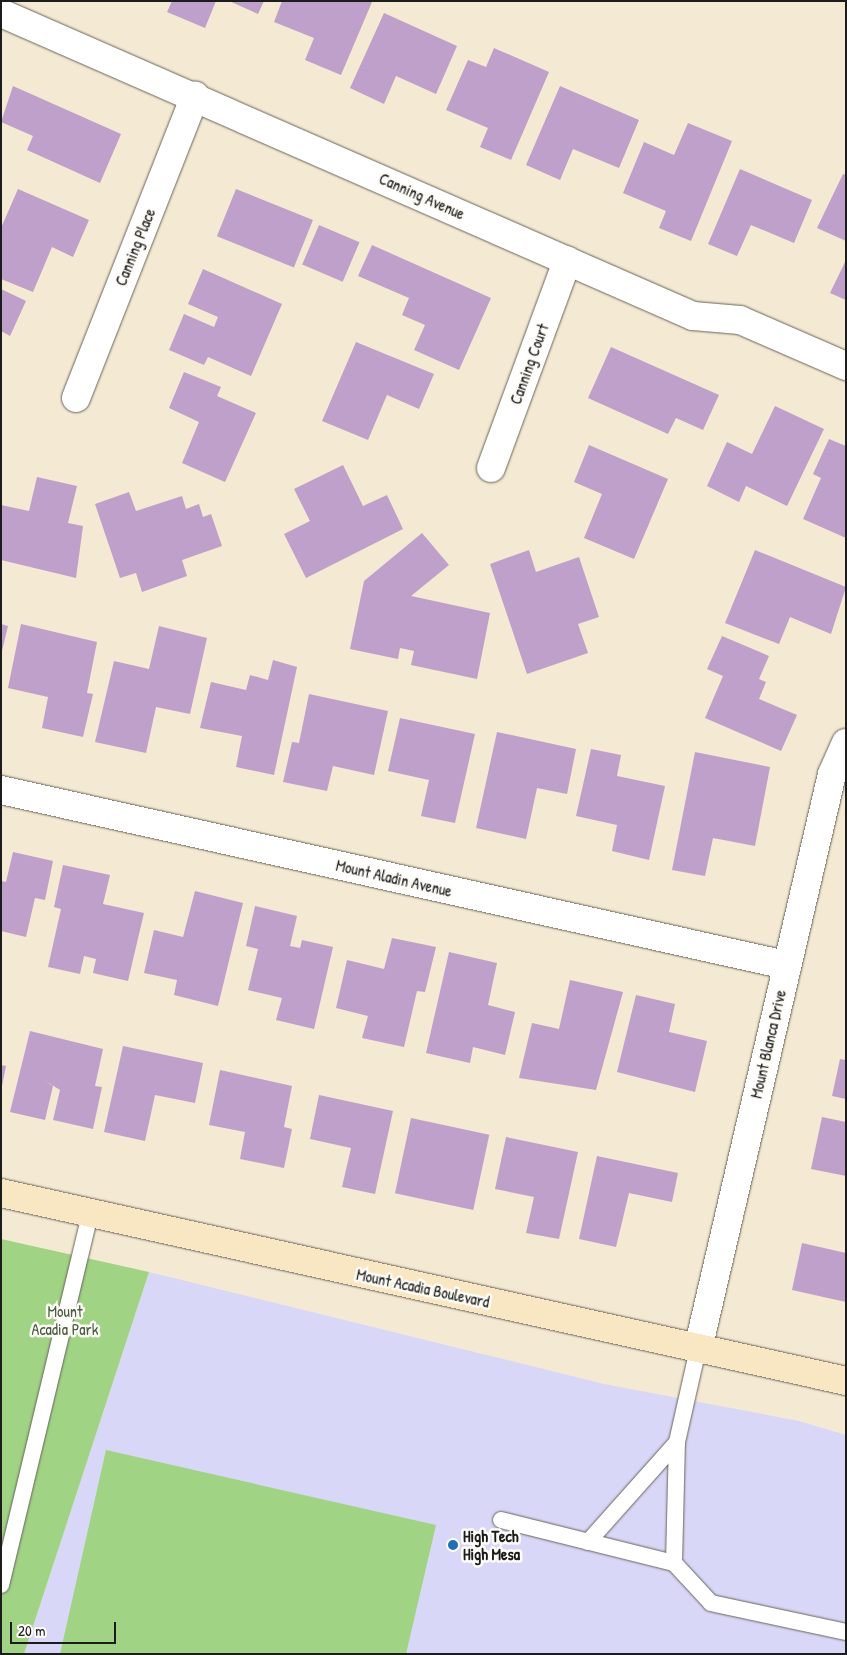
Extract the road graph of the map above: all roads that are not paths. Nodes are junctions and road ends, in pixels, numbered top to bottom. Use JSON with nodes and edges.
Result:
{"nodes":[{"id":1,"x":1,"y":13,"type":"edge"},
{"id":2,"x":195,"y":96,"type":"junction"},
{"id":3,"x":567,"y":261,"type":"junction"},
{"id":4,"x":846,"y":366,"type":"edge"},
{"id":5,"x":76,"y":398,"type":"dead end"},
{"id":6,"x":491,"y":468,"type":"dead end"},
{"id":7,"x":846,"y":743,"type":"edge"},
{"id":8,"x":1,"y":790,"type":"edge"},
{"id":9,"x":786,"y":965,"type":"junction"},
{"id":10,"x":1,"y":1193,"type":"edge"},
{"id":11,"x":90,"y":1214,"type":"junction"},
{"id":12,"x":698,"y":1348,"type":"junction"},
{"id":13,"x":846,"y":1381,"type":"edge"},
{"id":14,"x":677,"y":1442,"type":"junction"},
{"id":15,"x":501,"y":1520,"type":"dead end"},
{"id":16,"x":588,"y":1542,"type":"junction"},
{"id":17,"x":674,"y":1563,"type":"junction"},
{"id":18,"x":1,"y":1585,"type":"edge"},
{"id":19,"x":846,"y":1632,"type":"edge"}],
"edges":[{"from":1,"to":2,"type":"street","name":"Canning Avenue"},
{"from":2,"to":3,"type":"street","name":"Canning Avenue"},
{"from":2,"to":5,"type":"street","name":"Canning Place"},
{"from":3,"to":4,"type":"street","name":"Canning Avenue"},
{"from":3,"to":6,"type":"street","name":"Canning Court"},
{"from":7,"to":9,"type":"street","name":"Mount Blanca Drive"},
{"from":8,"to":9,"type":"street","name":"Mount Aladin Avenue"},
{"from":9,"to":12,"type":"street","name":"Mount Blanca Drive"},
{"from":10,"to":11,"type":"main road","name":"Mount Acadia Boulevard"},
{"from":11,"to":12,"type":"main road","name":"Mount Acadia Boulevard"},
{"from":11,"to":18,"type":"lane"},
{"from":12,"to":13,"type":"main road","name":"Mount Acadia Boulevard"},
{"from":12,"to":14,"type":"lane"},
{"from":14,"to":16,"type":"lane"},
{"from":14,"to":17,"type":"lane"},
{"from":15,"to":16,"type":"lane"},
{"from":16,"to":17,"type":"lane"},
{"from":17,"to":19,"type":"lane"}]}
